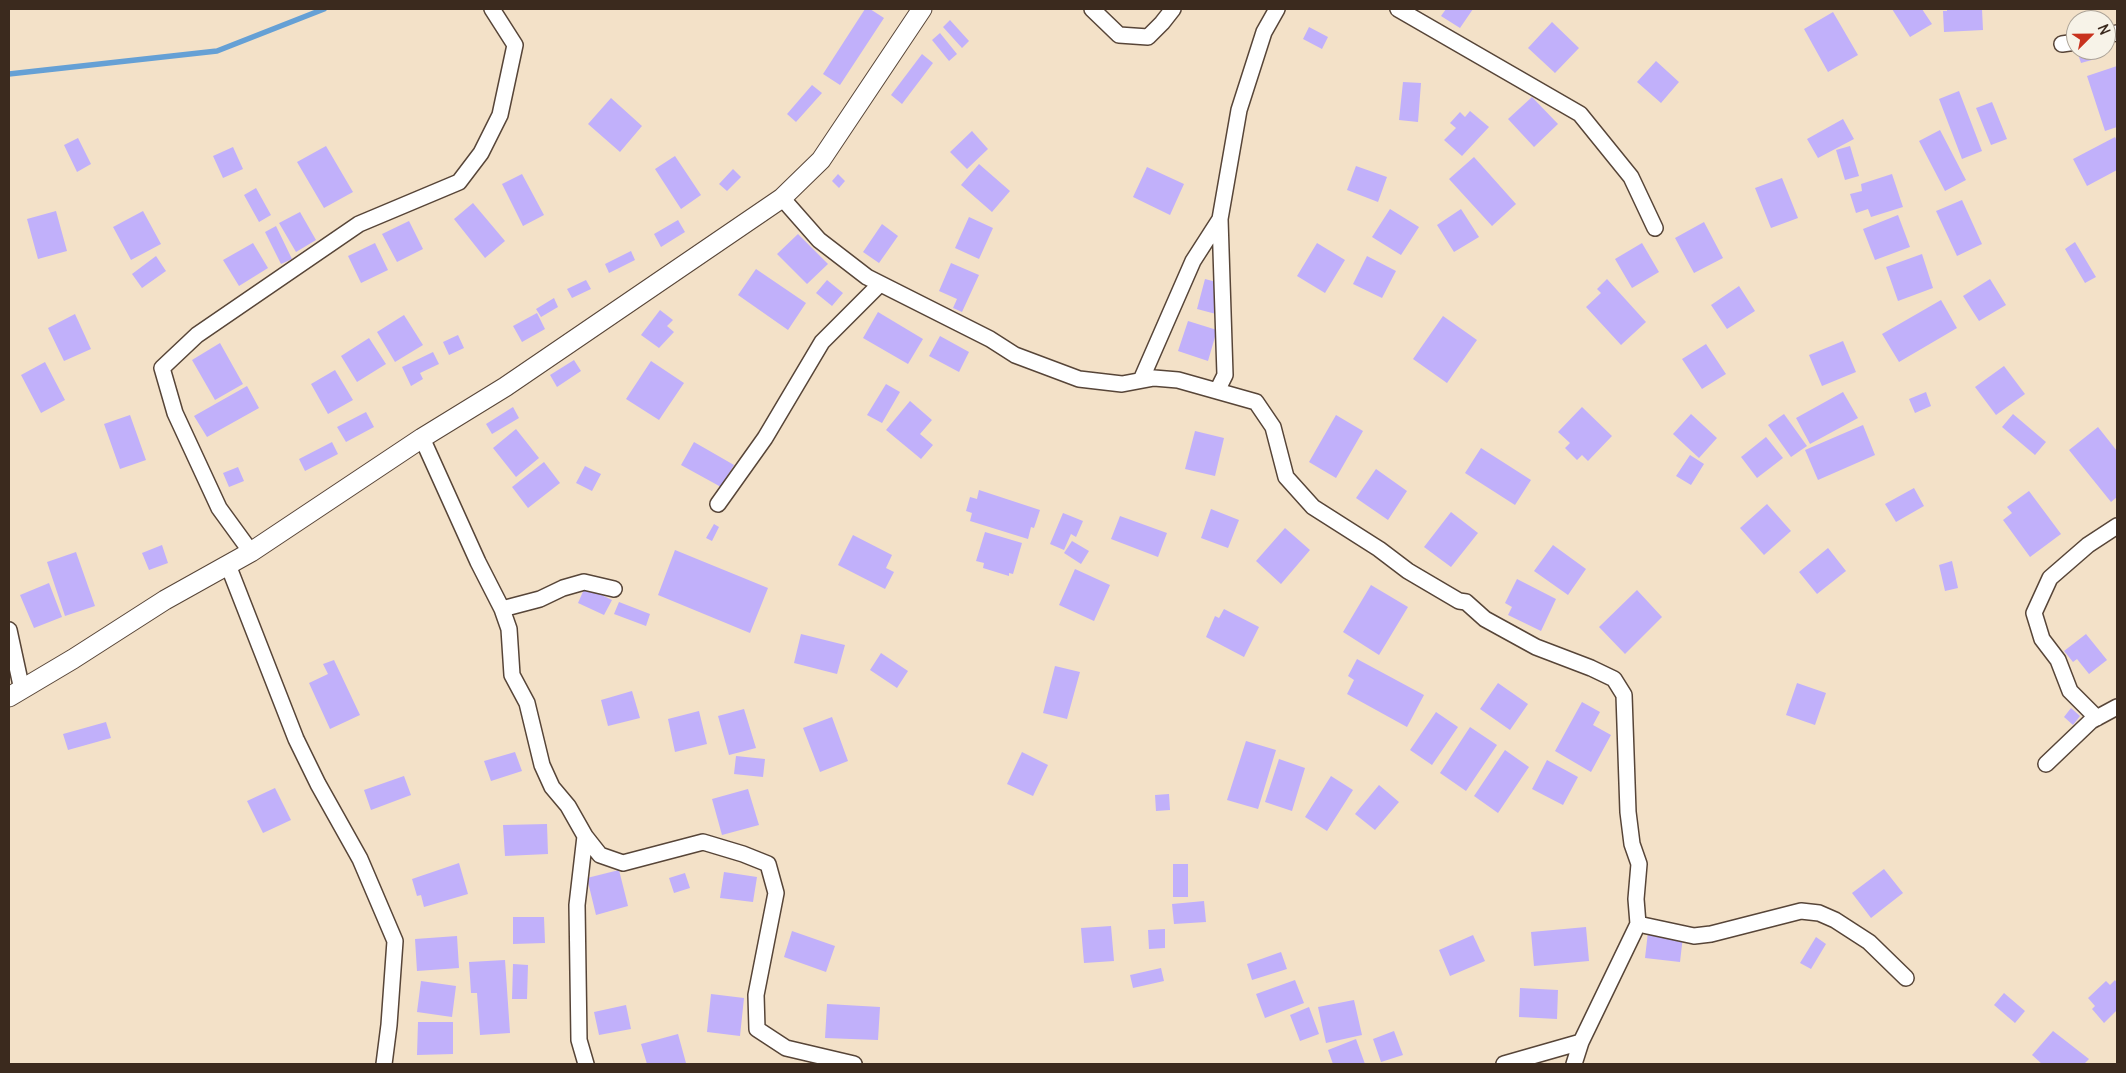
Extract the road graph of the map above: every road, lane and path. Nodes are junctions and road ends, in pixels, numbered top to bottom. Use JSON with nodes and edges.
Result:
{"nodes":[{"id":1,"x":492,"y":9,"type":"edge"},
{"id":2,"x":922,"y":9,"type":"edge"},
{"id":3,"x":1092,"y":9,"type":"edge"},
{"id":4,"x":1173,"y":9,"type":"edge"},
{"id":5,"x":1277,"y":9,"type":"edge"},
{"id":6,"x":1398,"y":9,"type":"edge"},
{"id":7,"x":782,"y":198,"type":"junction"},
{"id":8,"x":1220,"y":219,"type":"junction"},
{"id":9,"x":1655,"y":228,"type":"dead end"},
{"id":10,"x":880,"y":284,"type":"junction"},
{"id":11,"x":1141,"y":380,"type":"junction"},
{"id":12,"x":1217,"y":391,"type":"junction"},
{"id":13,"x":422,"y":438,"type":"junction"},
{"id":14,"x":718,"y":504,"type":"dead end"},
{"id":15,"x":2117,"y":526,"type":"edge"},
{"id":16,"x":251,"y":552,"type":"junction"},
{"id":17,"x":228,"y":565,"type":"junction"},
{"id":18,"x":614,"y":590,"type":"dead end"},
{"id":19,"x":502,"y":609,"type":"junction"},
{"id":20,"x":9,"y":630,"type":"edge"},
{"id":21,"x":15,"y":694,"type":"edge"},
{"id":22,"x":2117,"y":707,"type":"edge"},
{"id":23,"x":2097,"y":718,"type":"junction"},
{"id":24,"x":2046,"y":764,"type":"dead end"},
{"id":25,"x":585,"y":836,"type":"junction"},
{"id":26,"x":1638,"y":924,"type":"junction"},
{"id":27,"x":1906,"y":978,"type":"dead end"},
{"id":28,"x":1582,"y":1042,"type":"junction"},
{"id":29,"x":384,"y":1064,"type":"edge"},
{"id":30,"x":586,"y":1064,"type":"edge"},
{"id":31,"x":854,"y":1064,"type":"edge"},
{"id":32,"x":1504,"y":1064,"type":"edge"},
{"id":33,"x":1574,"y":1064,"type":"edge"}],
"edges":[{"from":1,"to":16,"type":"street"},
{"from":2,"to":7,"type":"street"},
{"from":3,"to":4,"type":"street"},
{"from":5,"to":8,"type":"street"},
{"from":6,"to":9,"type":"street"},
{"from":7,"to":10,"type":"street"},
{"from":7,"to":13,"type":"street"},
{"from":8,"to":11,"type":"street"},
{"from":8,"to":12,"type":"street"},
{"from":10,"to":11,"type":"street"},
{"from":10,"to":14,"type":"street"},
{"from":11,"to":12,"type":"street"},
{"from":12,"to":26,"type":"street"},
{"from":13,"to":16,"type":"street"},
{"from":13,"to":19,"type":"street"},
{"from":15,"to":23,"type":"street"},
{"from":16,"to":17,"type":"street"},
{"from":17,"to":21,"type":"street"},
{"from":17,"to":29,"type":"street"},
{"from":18,"to":19,"type":"street"},
{"from":19,"to":25,"type":"street"},
{"from":20,"to":21,"type":"street"},
{"from":22,"to":23,"type":"street"},
{"from":23,"to":24,"type":"street"},
{"from":25,"to":30,"type":"street"},
{"from":25,"to":31,"type":"street"},
{"from":26,"to":27,"type":"street"},
{"from":26,"to":28,"type":"street"},
{"from":28,"to":32,"type":"street"},
{"from":28,"to":33,"type":"street"}]}
